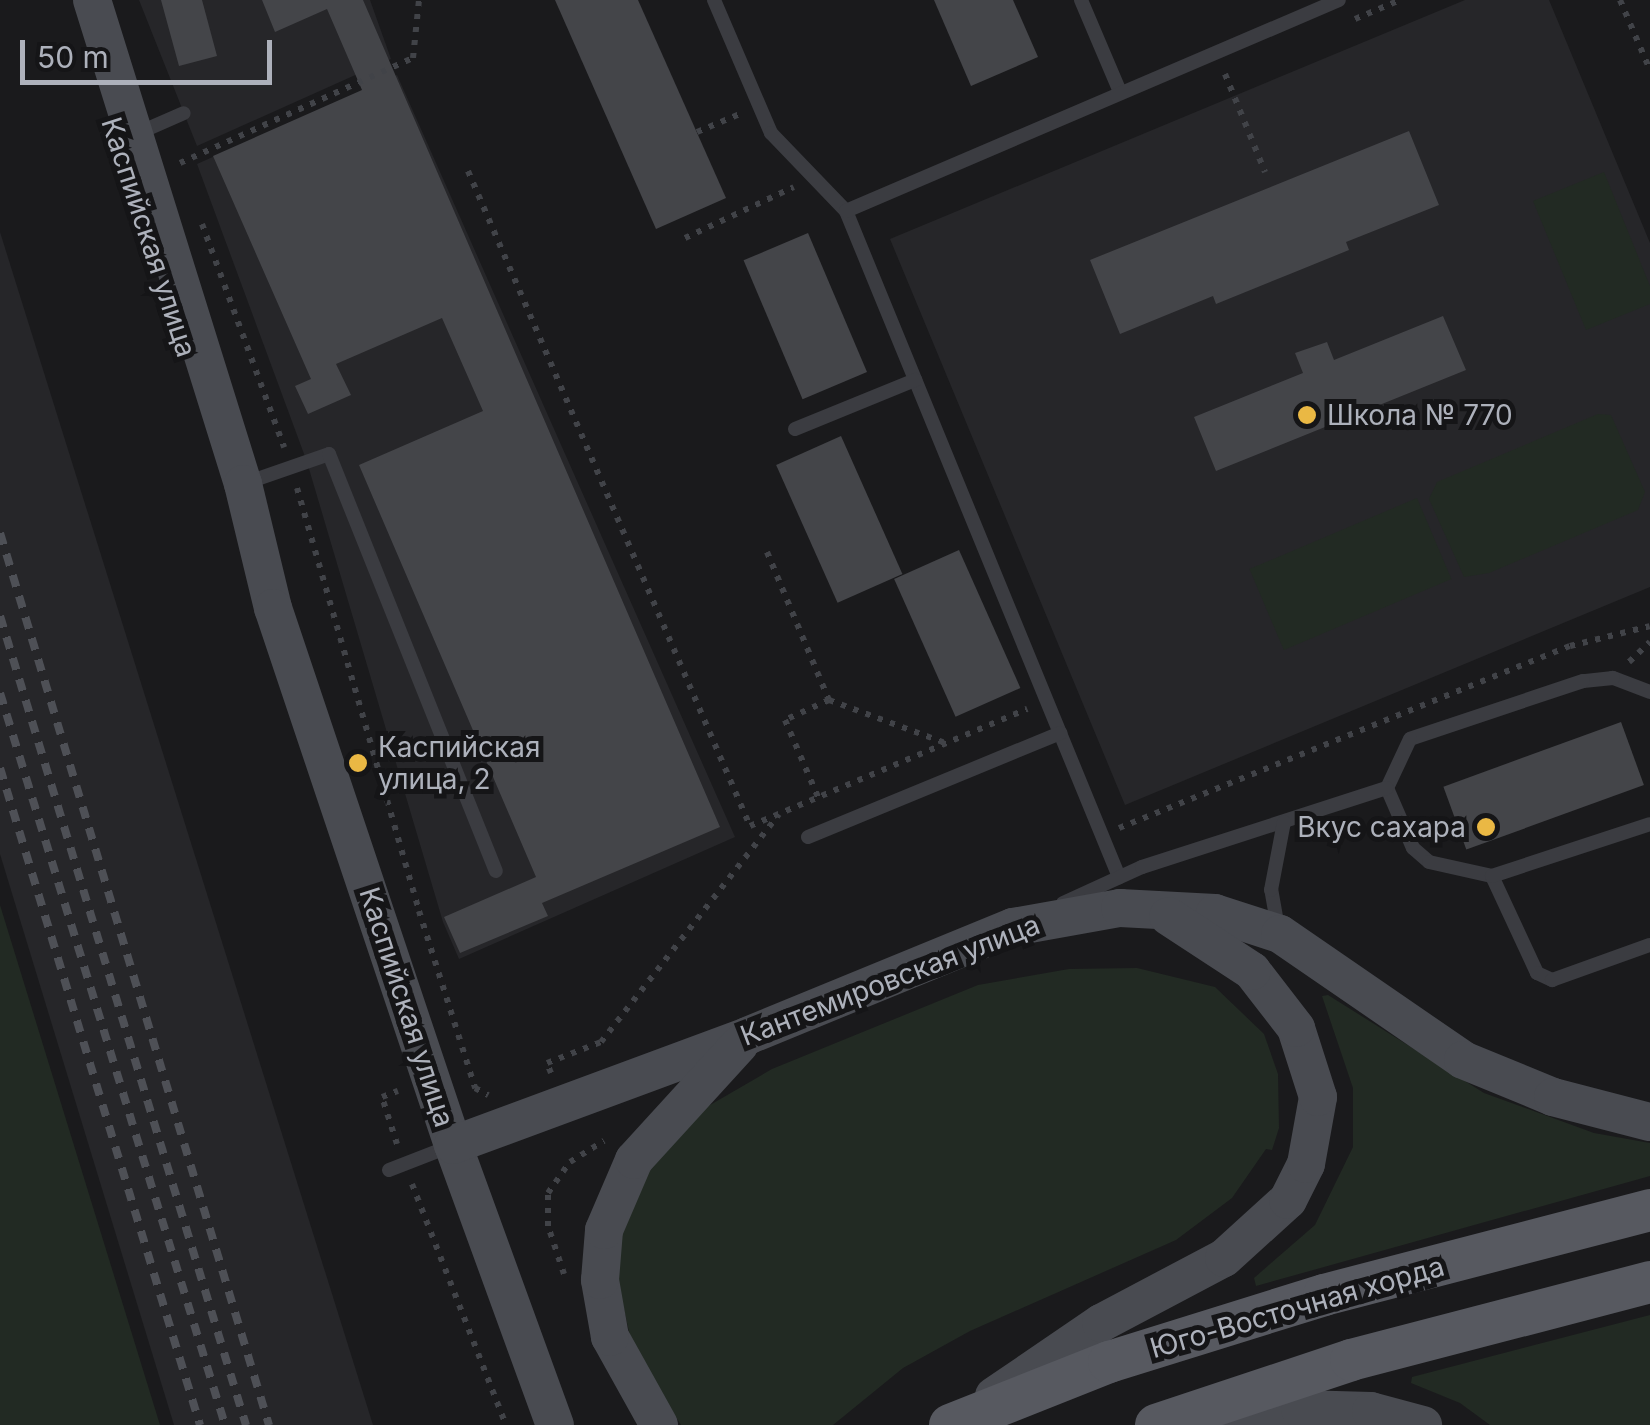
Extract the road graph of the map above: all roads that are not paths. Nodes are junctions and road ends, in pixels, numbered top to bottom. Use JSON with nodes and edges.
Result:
{"nodes":[{"id":1,"x":72,"y":0,"type":"edge"},
{"id":2,"x":92,"y":0,"type":"edge"},
{"id":3,"x":714,"y":0,"type":"edge"},
{"id":4,"x":1081,"y":0,"type":"edge"},
{"id":5,"x":1339,"y":0,"type":"edge"},
{"id":6,"x":1120,"y":92,"type":"junction"},
{"id":7,"x":184,"y":112,"type":"dead end"},
{"id":8,"x":131,"y":136,"type":"junction"},
{"id":9,"x":846,"y":211,"type":"junction"},
{"id":10,"x":916,"y":380,"type":"junction"},
{"id":11,"x":795,"y":429,"type":"dead end"},
{"id":12,"x":242,"y":484,"type":"junction"},
{"id":13,"x":267,"y":586,"type":"junction"},
{"id":14,"x":1650,"y":692,"type":"edge"},
{"id":15,"x":1060,"y":733,"type":"junction"},
{"id":16,"x":1387,"y":788,"type":"junction"},
{"id":17,"x":1284,"y":822,"type":"junction"},
{"id":18,"x":1650,"y":824,"type":"edge"},
{"id":19,"x":808,"y":836,"type":"dead end"},
{"id":20,"x":496,"y":871,"type":"dead end"},
{"id":21,"x":1492,"y":876,"type":"junction"},
{"id":22,"x":1119,"y":877,"type":"junction"},
{"id":23,"x":1147,"y":908,"type":"junction"},
{"id":24,"x":1013,"y":927,"type":"junction"},
{"id":25,"x":1280,"y":934,"type":"junction"},
{"id":26,"x":1650,"y":945,"type":"edge"},
{"id":27,"x":747,"y":1036,"type":"junction"},
{"id":28,"x":1650,"y":1122,"type":"edge"},
{"id":29,"x":453,"y":1145,"type":"junction"},
{"id":30,"x":389,"y":1170,"type":"dead end"},
{"id":31,"x":1650,"y":1210,"type":"edge"},
{"id":32,"x":1650,"y":1282,"type":"edge"},
{"id":33,"x":958,"y":1420,"type":"edge"},
{"id":34,"x":555,"y":1425,"type":"edge"},
{"id":35,"x":660,"y":1425,"type":"edge"},
{"id":36,"x":1156,"y":1425,"type":"edge"},
{"id":37,"x":1190,"y":1425,"type":"edge"},
{"id":38,"x":1423,"y":1425,"type":"edge"}],
"edges":[{"from":1,"to":13,"type":"main road","name":"Каспийская улица"},
{"from":2,"to":8,"type":"main road","name":"Каспийская улица"},
{"from":3,"to":9,"type":"lane"},
{"from":4,"to":6,"type":"lane"},
{"from":5,"to":6,"type":"lane"},
{"from":6,"to":9,"type":"lane"},
{"from":7,"to":8,"type":"lane"},
{"from":8,"to":12,"type":"main road","name":"Каспийская улица"},
{"from":9,"to":10,"type":"lane"},
{"from":10,"to":11,"type":"lane"},
{"from":10,"to":15,"type":"lane"},
{"from":12,"to":13,"type":"main road","name":"Каспийская улица"},
{"from":12,"to":20,"type":"lane"},
{"from":13,"to":29,"type":"main road","name":"Каспийская улица"},
{"from":14,"to":16,"type":"lane"},
{"from":15,"to":19,"type":"lane"},
{"from":15,"to":22,"type":"lane"},
{"from":16,"to":17,"type":"lane"},
{"from":16,"to":21,"type":"lane"},
{"from":17,"to":22,"type":"lane"},
{"from":17,"to":25,"type":"lane"},
{"from":18,"to":21,"type":"lane"},
{"from":21,"to":26,"type":"lane"},
{"from":22,"to":24,"type":"lane"},
{"from":23,"to":24,"type":"main road","name":"Кантемировская улица"},
{"from":23,"to":25,"type":"main road","name":"Кантемировская улица"},
{"from":23,"to":33,"type":"main road"},
{"from":24,"to":27,"type":"main road","name":"Кантемировская улица"},
{"from":25,"to":28,"type":"main road","name":"Кантемировская улица"},
{"from":27,"to":29,"type":"main road","name":"Кантемировская улица"},
{"from":27,"to":35,"type":"main road"},
{"from":29,"to":30,"type":"lane"},
{"from":29,"to":34,"type":"main road","name":"Каспийская улица"},
{"from":31,"to":33,"type":"main road","name":"Юго-Восточная хорда"},
{"from":32,"to":36,"type":"main road"},
{"from":37,"to":38,"type":"main road"}]}
